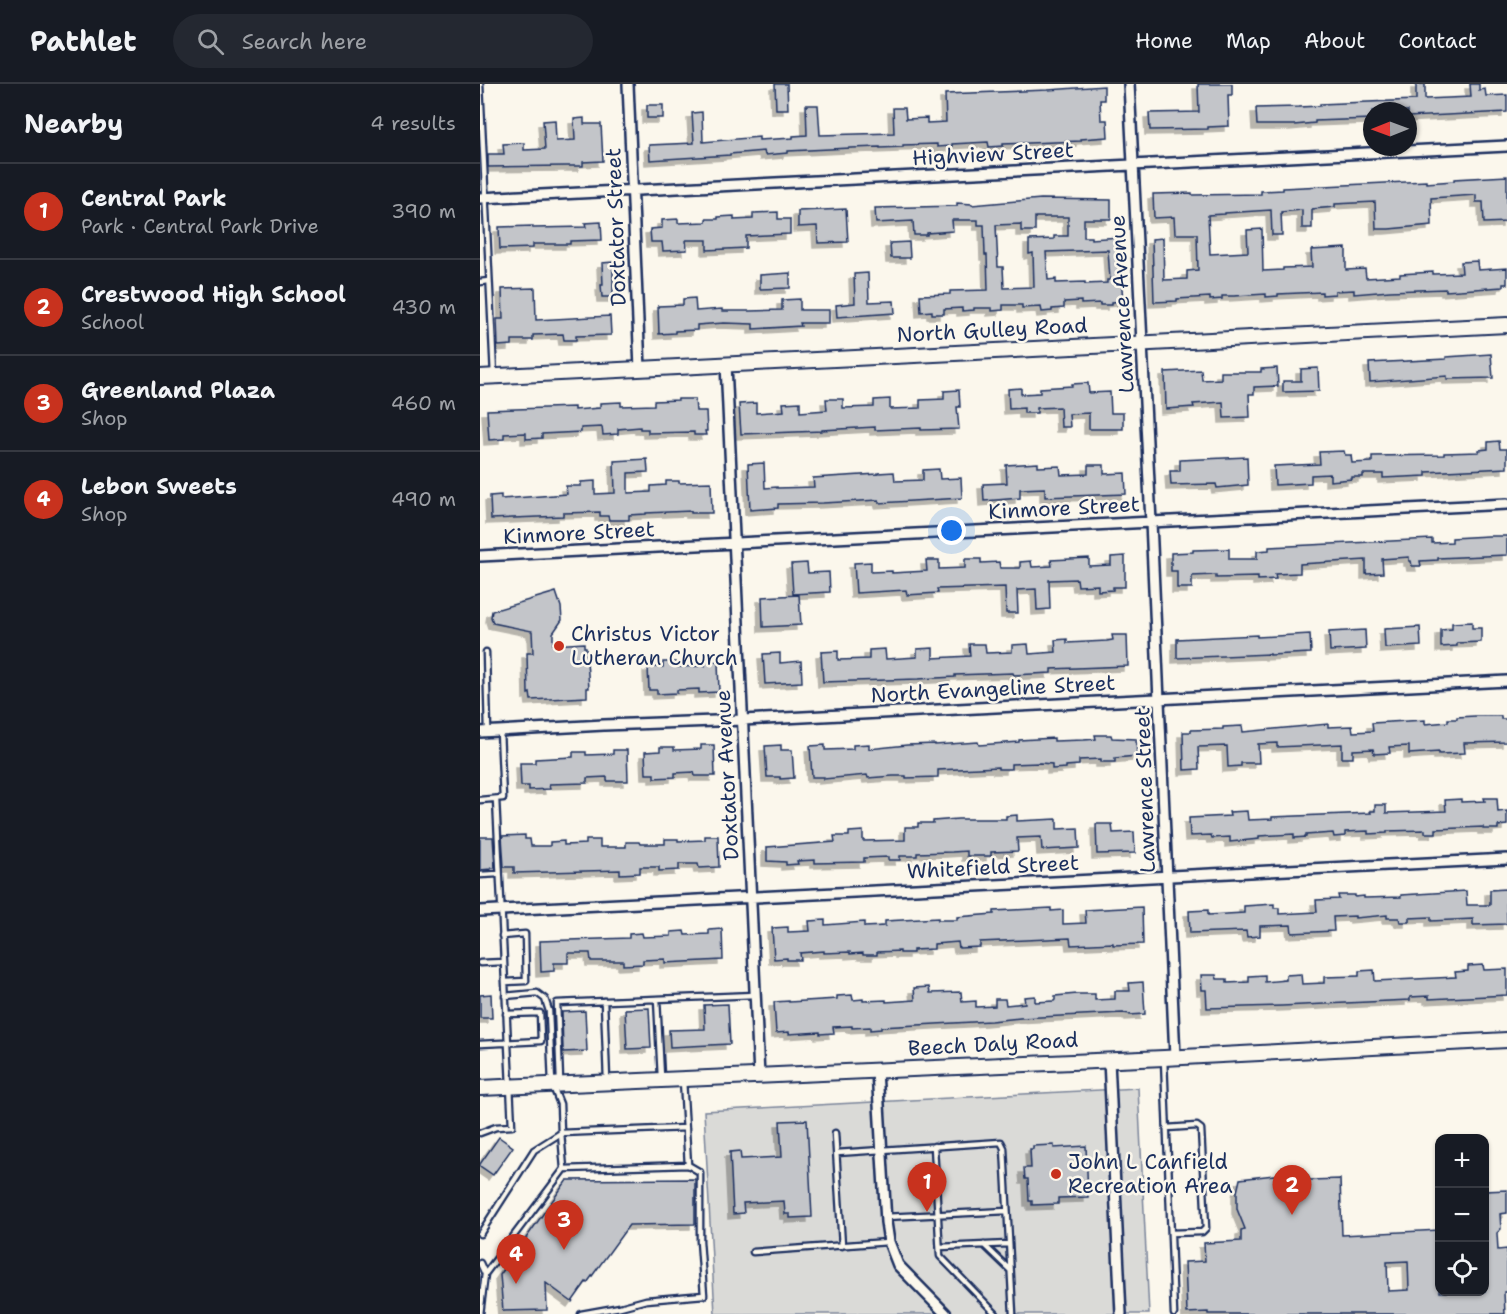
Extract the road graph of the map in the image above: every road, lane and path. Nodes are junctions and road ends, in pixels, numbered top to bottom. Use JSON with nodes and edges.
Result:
{"nodes":[{"id":1,"x":480,"y":84,"type":"edge"},
{"id":2,"x":628,"y":84,"type":"edge"},
{"id":3,"x":1129,"y":84,"type":"edge"},
{"id":4,"x":1507,"y":146,"type":"edge"},
{"id":5,"x":1133,"y":165,"type":"junction"},
{"id":6,"x":633,"y":190,"type":"junction"},
{"id":7,"x":483,"y":198,"type":"edge"},
{"id":8,"x":489,"y":281,"type":"junction"},
{"id":9,"x":480,"y":282,"type":"edge"},
{"id":10,"x":1507,"y":325,"type":"edge"},
{"id":11,"x":1141,"y":343,"type":"junction"},
{"id":12,"x":726,"y":364,"type":"junction"},
{"id":13,"x":640,"y":369,"type":"junction"},
{"id":14,"x":487,"y":377,"type":"edge"},
{"id":15,"x":1507,"y":504,"type":"edge"},
{"id":16,"x":1151,"y":522,"type":"junction"},
{"id":17,"x":735,"y":543,"type":"junction"},
{"id":18,"x":480,"y":556,"type":"edge"},
{"id":19,"x":486,"y":652,"type":"dead end"},
{"id":20,"x":1507,"y":681,"type":"edge"},
{"id":21,"x":1159,"y":699,"type":"junction"},
{"id":22,"x":743,"y":720,"type":"junction"},
{"id":23,"x":500,"y":731,"type":"junction"},
{"id":24,"x":484,"y":732,"type":"edge"},
{"id":25,"x":496,"y":799,"type":"junction"},
{"id":26,"x":480,"y":800,"type":"edge"},
{"id":27,"x":1507,"y":859,"type":"edge"},
{"id":28,"x":499,"y":874,"type":"junction"},
{"id":29,"x":480,"y":875,"type":"edge"},
{"id":30,"x":1167,"y":876,"type":"junction"},
{"id":31,"x":751,"y":897,"type":"junction"},
{"id":32,"x":501,"y":910,"type":"junction"},
{"id":33,"x":480,"y":911,"type":"edge"},
{"id":34,"x":502,"y":936,"type":"junction"},
{"id":35,"x":504,"y":962,"type":"junction"},
{"id":36,"x":480,"y":963,"type":"edge"},
{"id":37,"x":505,"y":982,"type":"junction"},
{"id":38,"x":755,"y":995,"type":"junction"},
{"id":39,"x":505,"y":996,"type":"junction"},
{"id":40,"x":657,"y":999,"type":"junction"},
{"id":41,"x":604,"y":1001,"type":"junction"},
{"id":42,"x":506,"y":1014,"type":"junction"},
{"id":43,"x":1507,"y":1040,"type":"edge"},
{"id":44,"x":480,"y":1044,"type":"edge"},
{"id":45,"x":508,"y":1044,"type":"junction"},
{"id":46,"x":1169,"y":1057,"type":"junction"},
{"id":47,"x":1109,"y":1060,"type":"junction"},
{"id":48,"x":877,"y":1071,"type":"junction"},
{"id":49,"x":759,"y":1076,"type":"junction"},
{"id":50,"x":683,"y":1079,"type":"junction"},
{"id":51,"x":661,"y":1080,"type":"junction"},
{"id":52,"x":607,"y":1082,"type":"junction"},
{"id":53,"x":556,"y":1084,"type":"junction"},
{"id":54,"x":510,"y":1086,"type":"junction"},
{"id":55,"x":480,"y":1088,"type":"edge"},
{"id":56,"x":686,"y":1128,"type":"junction"},
{"id":57,"x":1167,"y":1128,"type":"junction"},
{"id":58,"x":480,"y":1133,"type":"edge"},
{"id":59,"x":561,"y":1133,"type":"junction"},
{"id":60,"x":835,"y":1133,"type":"dead end"},
{"id":61,"x":934,"y":1146,"type":"junction"},
{"id":62,"x":881,"y":1149,"type":"junction"},
{"id":63,"x":837,"y":1153,"type":"junction"},
{"id":64,"x":688,"y":1165,"type":"junction"},
{"id":65,"x":564,"y":1168,"type":"junction"},
{"id":66,"x":1007,"y":1211,"type":"junction"},
{"id":67,"x":938,"y":1214,"type":"junction"},
{"id":68,"x":885,"y":1217,"type":"junction"},
{"id":69,"x":1171,"y":1233,"type":"junction"},
{"id":70,"x":480,"y":1234,"type":"edge"},
{"id":71,"x":889,"y":1242,"type":"junction"},
{"id":72,"x":1009,"y":1244,"type":"junction"},
{"id":73,"x":984,"y":1245,"type":"junction"},
{"id":74,"x":842,"y":1246,"type":"junction"},
{"id":75,"x":940,"y":1247,"type":"junction"},
{"id":76,"x":753,"y":1252,"type":"dead end"},
{"id":77,"x":480,"y":1263,"type":"edge"},
{"id":78,"x":1011,"y":1271,"type":"junction"},
{"id":79,"x":485,"y":1274,"type":"junction"},
{"id":80,"x":480,"y":1314,"type":"edge"},
{"id":81,"x":485,"y":1314,"type":"edge"},
{"id":82,"x":581,"y":1314,"type":"edge"},
{"id":83,"x":946,"y":1314,"type":"edge"},
{"id":84,"x":996,"y":1314,"type":"edge"},
{"id":85,"x":1013,"y":1314,"type":"edge"},
{"id":86,"x":1121,"y":1314,"type":"edge"},
{"id":87,"x":1174,"y":1314,"type":"edge"}],
"edges":[{"from":1,"to":7,"type":"lane"},
{"from":2,"to":6,"type":"street","name":"Doxtator Street"},
{"from":3,"to":5,"type":"street","name":"Lawrence Avenue"},
{"from":4,"to":5,"type":"street","name":"Highview Street"},
{"from":5,"to":6,"type":"street","name":"Highview Street"},
{"from":5,"to":11,"type":"street","name":"Lawrence Avenue"},
{"from":6,"to":7,"type":"street","name":"Highview Street"},
{"from":6,"to":13,"type":"street","name":"Doxtator Street"},
{"from":7,"to":8,"type":"lane"},
{"from":8,"to":9,"type":"lane"},
{"from":8,"to":14,"type":"lane"},
{"from":10,"to":11,"type":"main road","name":"North Gulley Road"},
{"from":11,"to":12,"type":"main road","name":"North Gulley Road"},
{"from":11,"to":16,"type":"street","name":"Lawrence Avenue"},
{"from":12,"to":13,"type":"main road","name":"North Gulley Road"},
{"from":12,"to":17,"type":"street","name":"Doxtator Avenue"},
{"from":13,"to":14,"type":"main road","name":"North Gulley Road"},
{"from":15,"to":16,"type":"street","name":"Kinmore Street"},
{"from":16,"to":17,"type":"street","name":"Kinmore Street"},
{"from":16,"to":21,"type":"street","name":"Lawrence Street"},
{"from":17,"to":18,"type":"street","name":"Kinmore Street"},
{"from":17,"to":22,"type":"street","name":"Doxtator Avenue"},
{"from":19,"to":24,"type":"lane"},
{"from":20,"to":21,"type":"street","name":"North Evangeline Street"},
{"from":21,"to":22,"type":"street","name":"North Evangeline Street"},
{"from":21,"to":30,"type":"street","name":"Lawrence Street"},
{"from":22,"to":23,"type":"street","name":"North Evangeline Street"},
{"from":22,"to":31,"type":"street","name":"Doxtator Avenue"},
{"from":23,"to":24,"type":"street","name":"North Evangeline Street"},
{"from":23,"to":25,"type":"lane"},
{"from":25,"to":26,"type":"lane"},
{"from":25,"to":28,"type":"lane"},
{"from":27,"to":30,"type":"street","name":"Whitefield Street"},
{"from":28,"to":29,"type":"lane"},
{"from":28,"to":32,"type":"lane"},
{"from":30,"to":31,"type":"street","name":"Whitefield Street"},
{"from":30,"to":46,"type":"street","name":"Lawrence Street"},
{"from":31,"to":32,"type":"street","name":"Whitefield Street"},
{"from":31,"to":38,"type":"street","name":"Doxtator Avenue"},
{"from":32,"to":33,"type":"street","name":"Whitefield Street"},
{"from":32,"to":34,"type":"lane"},
{"from":34,"to":35,"type":"lane"},
{"from":34,"to":37,"type":"lane"},
{"from":35,"to":36,"type":"lane"},
{"from":35,"to":37,"type":"lane"},
{"from":37,"to":39,"type":"lane"},
{"from":38,"to":40,"type":"lane"},
{"from":38,"to":49,"type":"street","name":"Doxtator Avenue"},
{"from":39,"to":42,"type":"lane"},
{"from":39,"to":53,"type":"lane"},
{"from":40,"to":41,"type":"lane"},
{"from":40,"to":51,"type":"lane"},
{"from":41,"to":52,"type":"lane"},
{"from":41,"to":53,"type":"lane"},
{"from":42,"to":45,"type":"lane"},
{"from":42,"to":45,"type":"lane"},
{"from":43,"to":46,"type":"main road","name":"Beech Daly Road"},
{"from":44,"to":45,"type":"lane"},
{"from":45,"to":54,"type":"lane"},
{"from":46,"to":47,"type":"main road","name":"Beech Daly Road"},
{"from":46,"to":57,"type":"lane"},
{"from":47,"to":48,"type":"main road","name":"Beech Daly Road"},
{"from":47,"to":86,"type":"street"},
{"from":48,"to":49,"type":"main road","name":"Beech Daly Road"},
{"from":48,"to":62,"type":"street"},
{"from":49,"to":50,"type":"main road","name":"Beech Daly Road"},
{"from":50,"to":51,"type":"main road","name":"Beech Daly Road"},
{"from":50,"to":56,"type":"lane"},
{"from":51,"to":52,"type":"main road","name":"Beech Daly Road"},
{"from":52,"to":53,"type":"main road","name":"Beech Daly Road"},
{"from":53,"to":54,"type":"main road","name":"Beech Daly Road"},
{"from":53,"to":59,"type":"lane"},
{"from":54,"to":55,"type":"main road","name":"Beech Daly Road"},
{"from":54,"to":58,"type":"lane"},
{"from":56,"to":59,"type":"lane"},
{"from":56,"to":64,"type":"lane"},
{"from":57,"to":69,"type":"lane"},
{"from":57,"to":69,"type":"lane"},
{"from":59,"to":65,"type":"lane"},
{"from":59,"to":70,"type":"lane"},
{"from":60,"to":63,"type":"lane"},
{"from":61,"to":62,"type":"lane"},
{"from":61,"to":66,"type":"lane"},
{"from":61,"to":67,"type":"lane"},
{"from":62,"to":63,"type":"lane"},
{"from":62,"to":68,"type":"street"},
{"from":63,"to":74,"type":"lane"},
{"from":64,"to":65,"type":"lane"},
{"from":64,"to":82,"type":"lane"},
{"from":65,"to":79,"type":"lane"},
{"from":66,"to":67,"type":"lane"},
{"from":66,"to":72,"type":"lane"},
{"from":67,"to":68,"type":"lane"},
{"from":67,"to":75,"type":"lane"},
{"from":68,"to":71,"type":"street"},
{"from":69,"to":87,"type":"lane"},
{"from":71,"to":74,"type":"lane"},
{"from":71,"to":83,"type":"street"},
{"from":72,"to":73,"type":"lane"},
{"from":72,"to":78,"type":"lane"},
{"from":73,"to":75,"type":"lane"},
{"from":73,"to":78,"type":"lane"},
{"from":74,"to":76,"type":"lane"},
{"from":75,"to":84,"type":"lane"},
{"from":77,"to":79,"type":"lane"},
{"from":78,"to":85,"type":"lane"},
{"from":79,"to":80,"type":"lane"},
{"from":80,"to":81,"type":"lane"}]}
